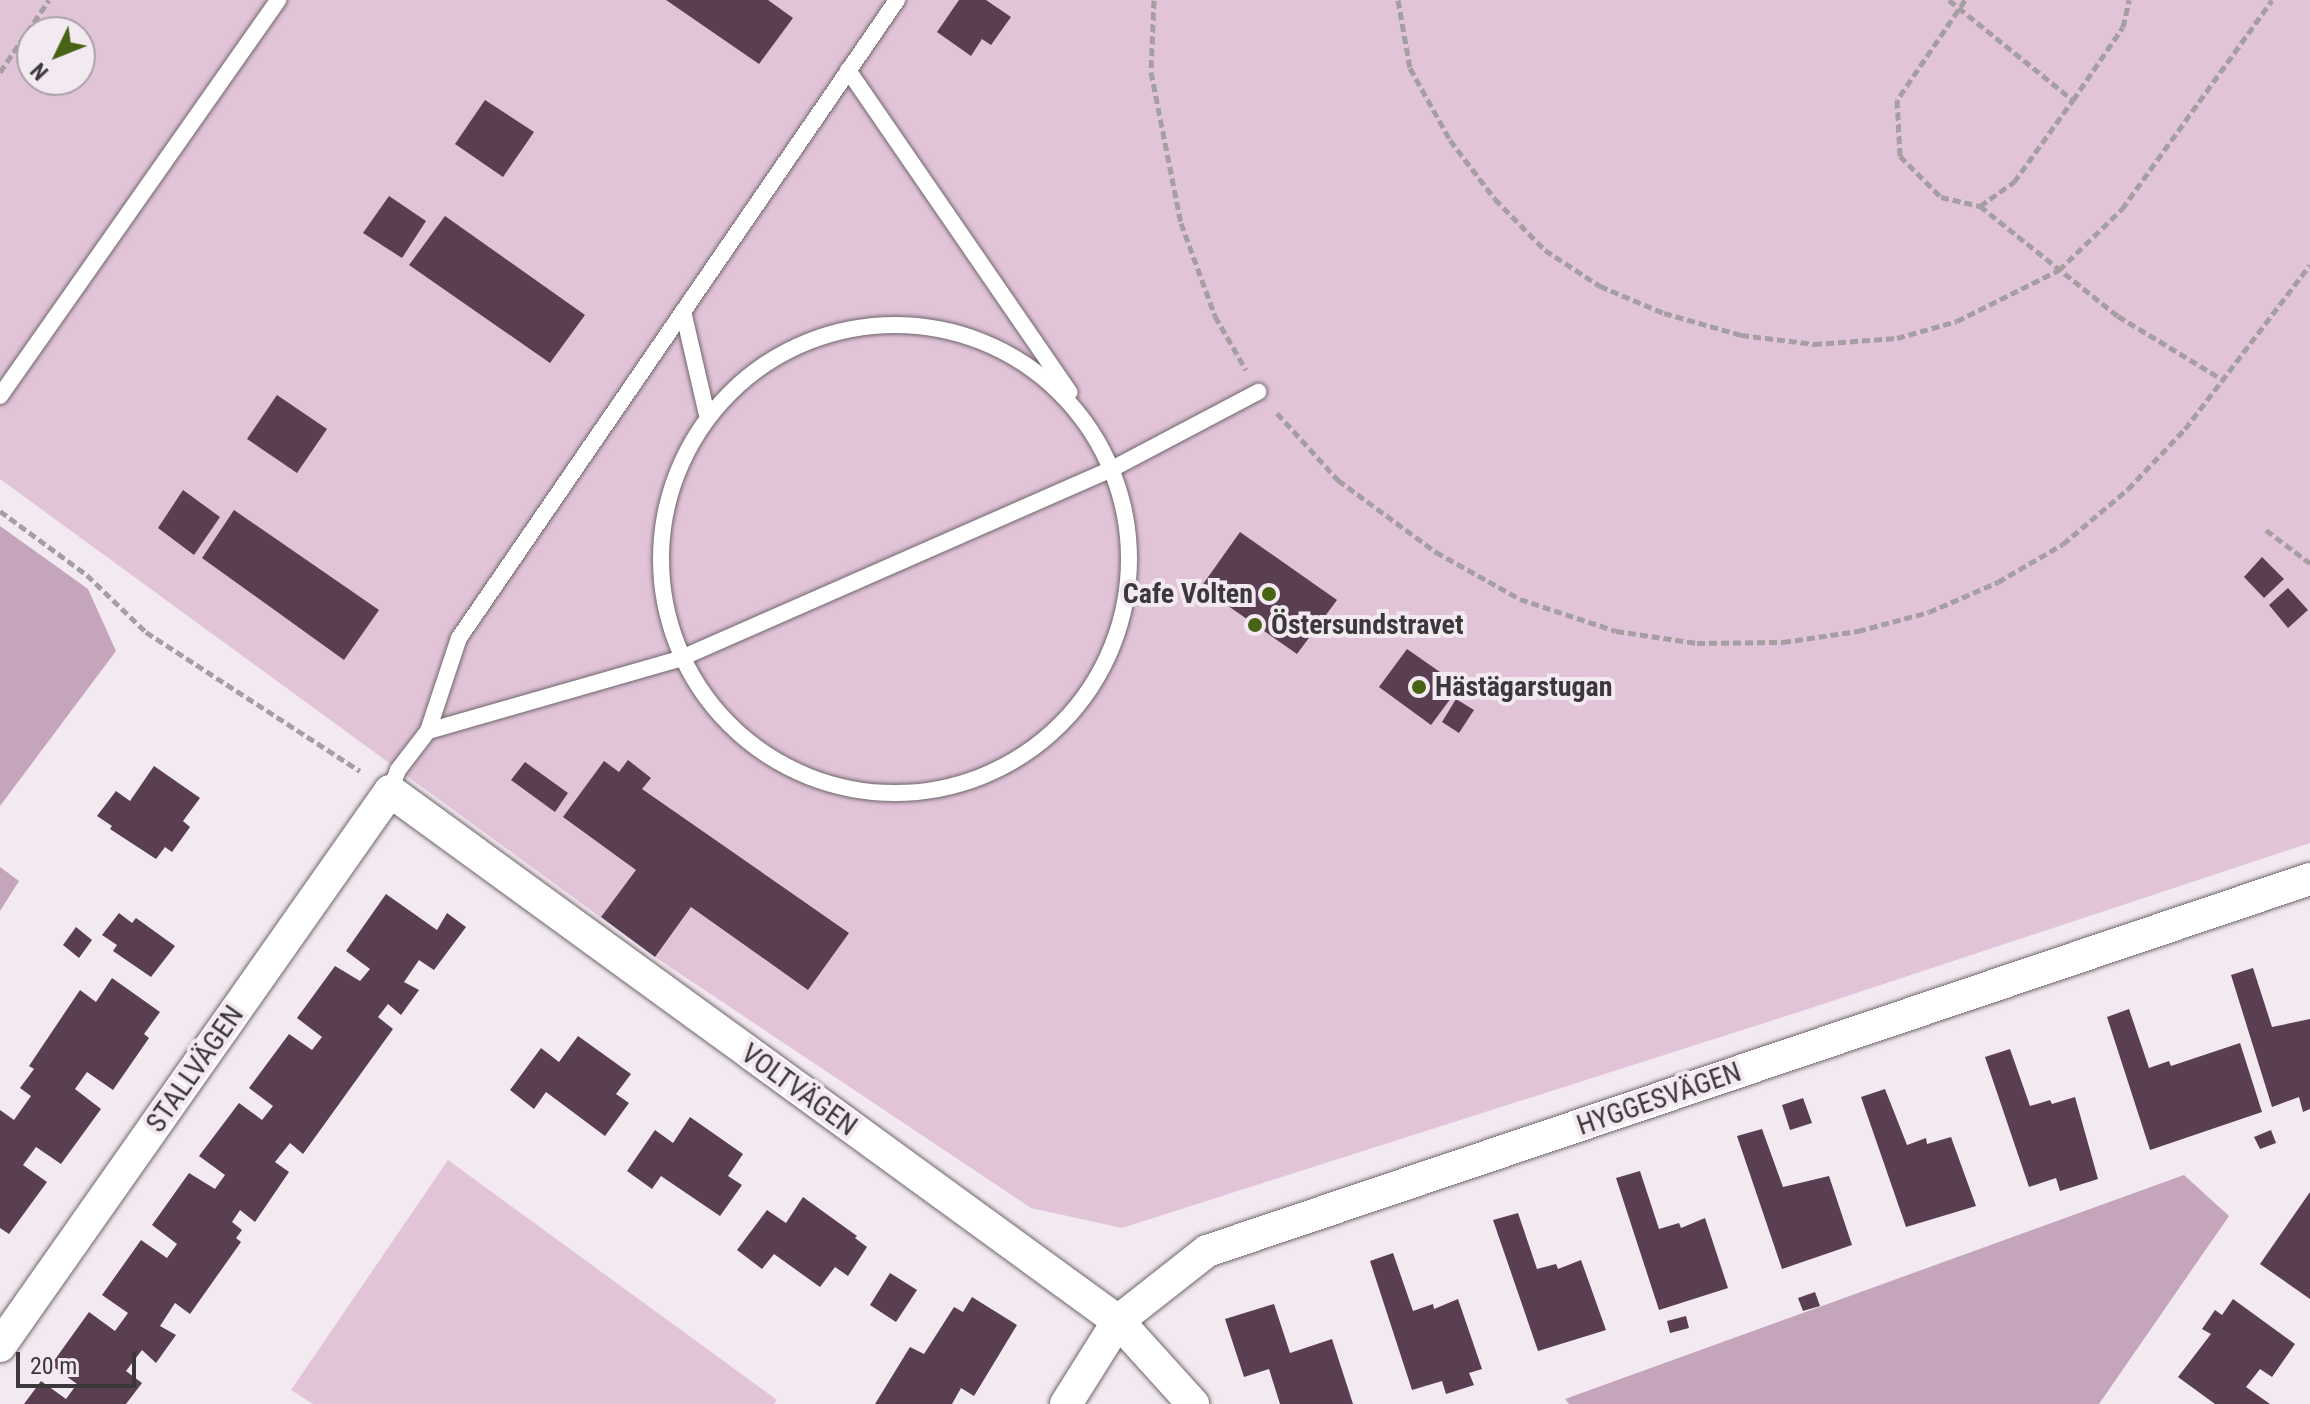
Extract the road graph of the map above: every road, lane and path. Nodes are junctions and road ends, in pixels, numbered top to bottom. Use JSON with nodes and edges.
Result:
{"nodes":[{"id":1,"x":49,"y":0,"type":"edge"},
{"id":2,"x":278,"y":0,"type":"edge"},
{"id":3,"x":897,"y":0,"type":"edge"},
{"id":4,"x":1154,"y":0,"type":"edge"},
{"id":5,"x":1398,"y":0,"type":"edge"},
{"id":6,"x":1949,"y":0,"type":"edge"},
{"id":7,"x":1965,"y":0,"type":"edge"},
{"id":8,"x":2129,"y":0,"type":"edge"},
{"id":9,"x":2272,"y":0,"type":"edge"},
{"id":10,"x":1959,"y":8,"type":"junction"},
{"id":11,"x":848,"y":70,"type":"junction"},
{"id":12,"x":0,"y":72,"type":"edge"},
{"id":13,"x":2073,"y":100,"type":"junction"},
{"id":14,"x":1980,"y":206,"type":"junction"},
{"id":15,"x":2310,"y":265,"type":"edge"},
{"id":16,"x":2059,"y":270,"type":"junction"},
{"id":17,"x":683,"y":311,"type":"junction"},
{"id":18,"x":2225,"y":381,"type":"junction"},
{"id":19,"x":1258,"y":392,"type":"junction"},
{"id":20,"x":0,"y":396,"type":"edge"},
{"id":21,"x":1074,"y":399,"type":"junction"},
{"id":22,"x":707,"y":415,"type":"junction"},
{"id":23,"x":1108,"y":471,"type":"junction"},
{"id":24,"x":0,"y":511,"type":"edge"},
{"id":25,"x":2266,"y":530,"type":"dead end"},
{"id":26,"x":2310,"y":563,"type":"edge"},
{"id":27,"x":679,"y":659,"type":"junction"},
{"id":28,"x":428,"y":731,"type":"junction"},
{"id":29,"x":390,"y":791,"type":"junction"},
{"id":30,"x":2310,"y":879,"type":"edge"},
{"id":31,"x":1118,"y":1321,"type":"junction"},
{"id":32,"x":0,"y":1346,"type":"edge"},
{"id":33,"x":1066,"y":1404,"type":"edge"},
{"id":34,"x":1193,"y":1404,"type":"edge"}],
"edges":[{"from":1,"to":12,"type":"path"},
{"from":2,"to":20,"type":"lane"},
{"from":3,"to":11,"type":"lane"},
{"from":4,"to":19,"type":"path"},
{"from":5,"to":16,"type":"path"},
{"from":6,"to":10,"type":"path"},
{"from":7,"to":10,"type":"path"},
{"from":8,"to":13,"type":"path"},
{"from":9,"to":16,"type":"path"},
{"from":10,"to":13,"type":"path"},
{"from":10,"to":14,"type":"path"},
{"from":11,"to":17,"type":"lane"},
{"from":11,"to":21,"type":"lane"},
{"from":13,"to":14,"type":"path"},
{"from":14,"to":16,"type":"path"},
{"from":15,"to":18,"type":"path"},
{"from":16,"to":18,"type":"path"},
{"from":17,"to":22,"type":"lane"},
{"from":17,"to":28,"type":"lane"},
{"from":18,"to":19,"type":"path"},
{"from":19,"to":23,"type":"lane"},
{"from":21,"to":22,"type":"lane"},
{"from":21,"to":23,"type":"lane"},
{"from":22,"to":27,"type":"lane"},
{"from":23,"to":27,"type":"lane"},
{"from":23,"to":27,"type":"lane"},
{"from":24,"to":29,"type":"path"},
{"from":25,"to":26,"type":"path"},
{"from":27,"to":28,"type":"lane"},
{"from":28,"to":29,"type":"lane"},
{"from":29,"to":31,"type":"street","name":"VOLTVÄGEN"},
{"from":29,"to":32,"type":"street","name":"STALLVÄGEN"},
{"from":30,"to":31,"type":"street","name":"HYGGESVÄGEN"},
{"from":31,"to":33,"type":"street","name":"HYGGESVÄGEN"},
{"from":31,"to":34,"type":"street","name":"VOLTVÄGEN"}]}
